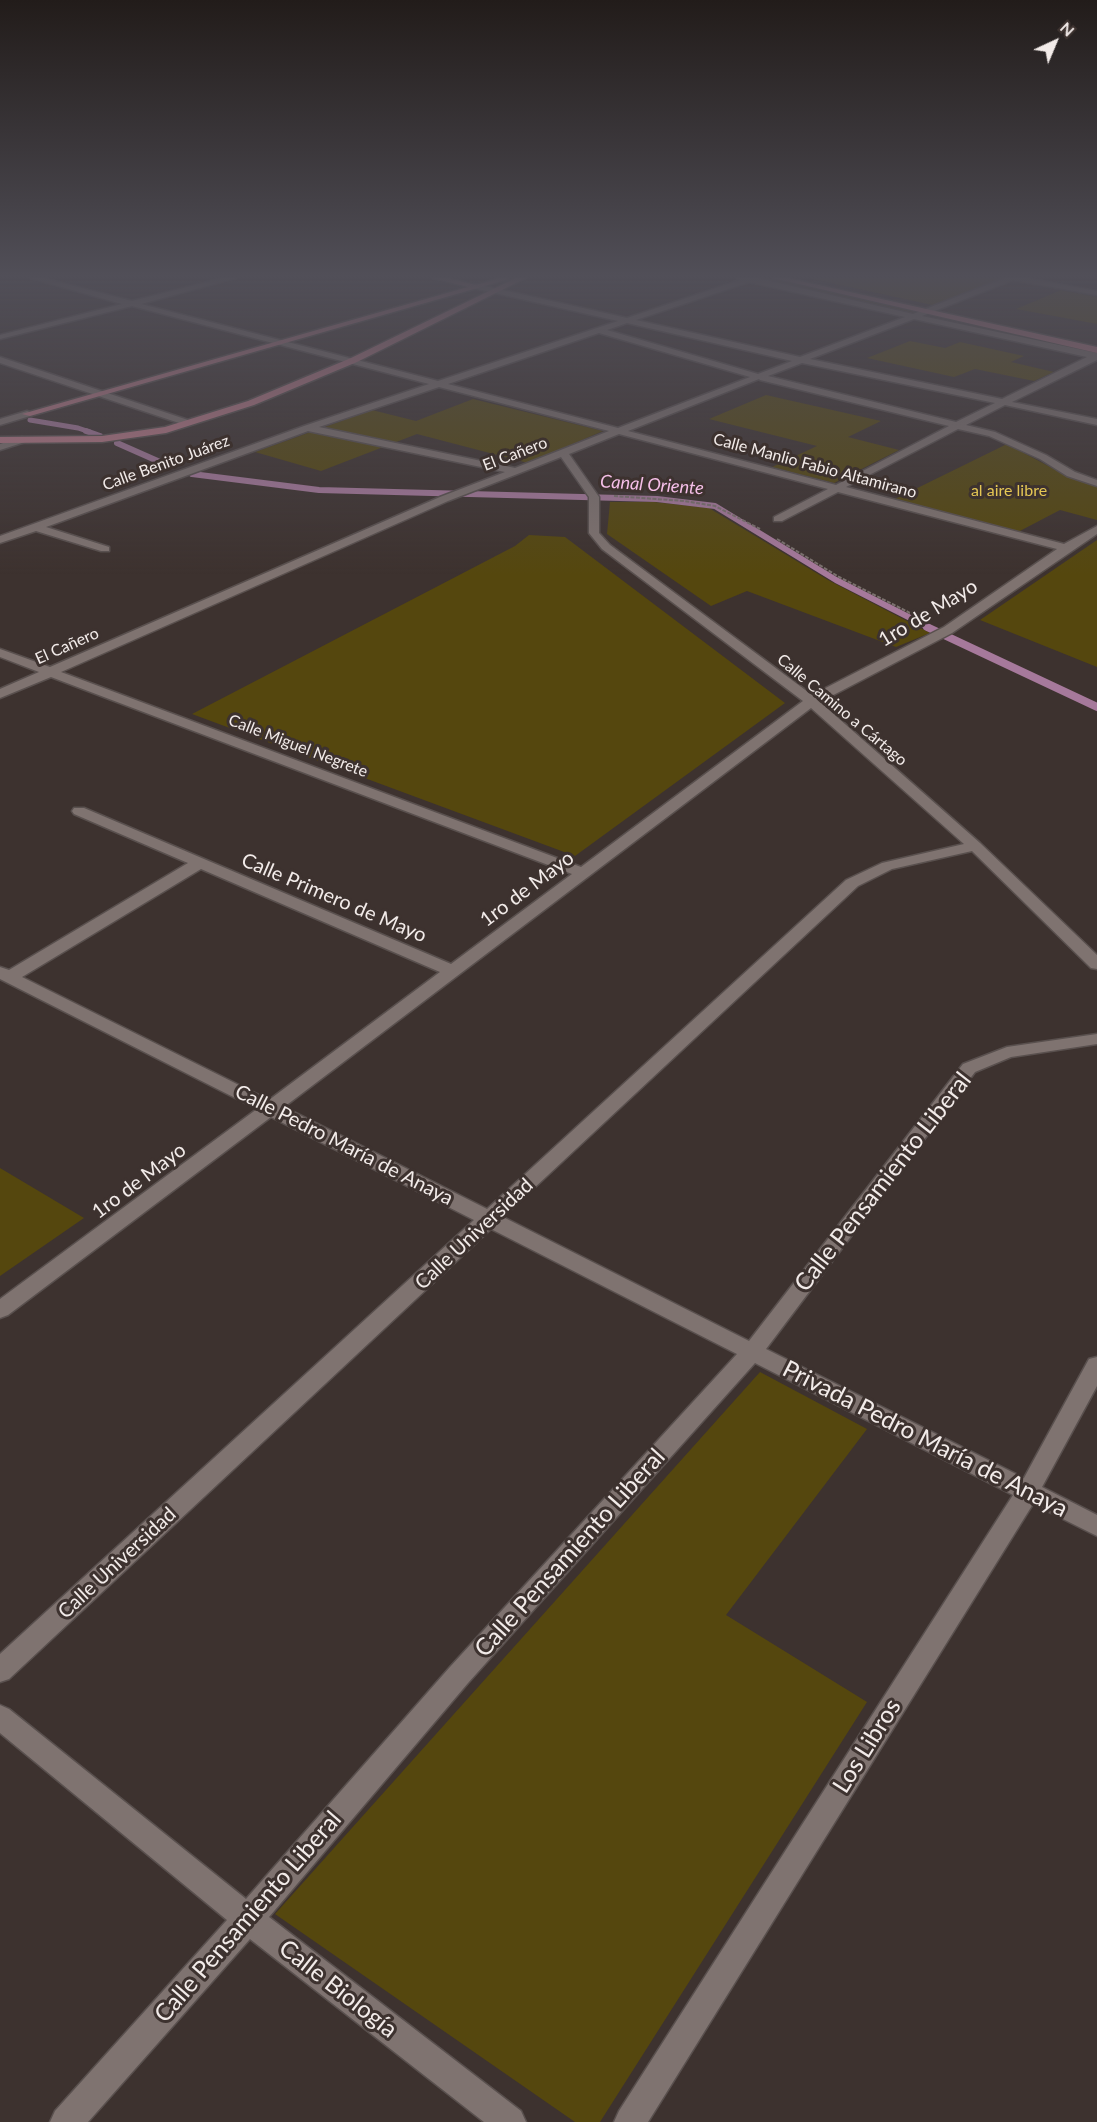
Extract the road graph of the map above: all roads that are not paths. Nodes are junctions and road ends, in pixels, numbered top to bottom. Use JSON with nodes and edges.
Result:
{"nodes":[{"id":1,"x":50,"y":377,"type":"edge"},
{"id":2,"x":158,"y":377,"type":"edge"},
{"id":3,"x":313,"y":377,"type":"edge"},
{"id":4,"x":418,"y":377,"type":"edge"},
{"id":5,"x":458,"y":377,"type":"edge"},
{"id":6,"x":760,"y":377,"type":"joint"},
{"id":7,"x":885,"y":377,"type":"edge"},
{"id":8,"x":1052,"y":377,"type":"edge"},
{"id":9,"x":440,"y":383,"type":"junction"},
{"id":10,"x":100,"y":394,"type":"junction"},
{"id":11,"x":1004,"y":401,"type":"junction"},
{"id":12,"x":27,"y":414,"type":"joint"},
{"id":13,"x":0,"y":422,"type":"edge"},
{"id":14,"x":1097,"y":422,"type":"edge"},
{"id":15,"x":188,"y":423,"type":"junction"},
{"id":16,"x":958,"y":425,"type":"junction"},
{"id":17,"x":307,"y":428,"type":"junction"},
{"id":18,"x":623,"y":430,"type":"junction"},
{"id":19,"x":0,"y":440,"type":"edge"},
{"id":20,"x":22,"y":440,"type":"junction"},
{"id":21,"x":0,"y":447,"type":"edge"},
{"id":22,"x":563,"y":453,"type":"junction"},
{"id":23,"x":517,"y":471,"type":"junction"},
{"id":24,"x":1097,"y":483,"type":"edge"},
{"id":25,"x":835,"y":488,"type":"junction"},
{"id":26,"x":778,"y":519,"type":"dead end"},
{"id":27,"x":35,"y":527,"type":"junction"},
{"id":28,"x":1097,"y":530,"type":"edge"},
{"id":29,"x":0,"y":540,"type":"edge"},
{"id":30,"x":1066,"y":548,"type":"junction"},
{"id":31,"x":105,"y":549,"type":"dead end"},
{"id":32,"x":0,"y":653,"type":"edge"},
{"id":33,"x":49,"y":672,"type":"junction"},
{"id":34,"x":0,"y":694,"type":"edge"},
{"id":35,"x":811,"y":701,"type":"junction"},
{"id":36,"x":79,"y":811,"type":"dead end"},
{"id":37,"x":975,"y":846,"type":"junction"},
{"id":38,"x":200,"y":863,"type":"junction"},
{"id":39,"x":583,"y":873,"type":"junction"},
{"id":40,"x":1096,"y":961,"type":"edge"},
{"id":41,"x":452,"y":971,"type":"junction"},
{"id":42,"x":5,"y":974,"type":"edge"},
{"id":43,"x":1097,"y":1039,"type":"edge"},
{"id":44,"x":271,"y":1108,"type":"junction"},
{"id":45,"x":490,"y":1219,"type":"junction"},
{"id":46,"x":0,"y":1310,"type":"edge"},
{"id":47,"x":753,"y":1351,"type":"junction"},
{"id":48,"x":1097,"y":1365,"type":"edge"},
{"id":49,"x":1029,"y":1490,"type":"junction"},
{"id":50,"x":1097,"y":1526,"type":"edge"},
{"id":51,"x":0,"y":1671,"type":"edge"},
{"id":52,"x":0,"y":1716,"type":"edge"},
{"id":53,"x":248,"y":1919,"type":"junction"},
{"id":54,"x":66,"y":2122,"type":"edge"},
{"id":55,"x":510,"y":2122,"type":"edge"},
{"id":56,"x":630,"y":2122,"type":"edge"}],
"edges":[{"from":1,"to":10,"type":"street"},
{"from":2,"to":10,"type":"main road"},
{"from":3,"to":15,"type":"main road"},
{"from":4,"to":9,"type":"street","name":"Calle Manlio Fabio Altamirano"},
{"from":5,"to":9,"type":"street","name":"Calle Benito Juárez"},
{"from":6,"to":16,"type":"street"},
{"from":6,"to":18,"type":"street","name":"El Cañero"},
{"from":7,"to":11,"type":"street"},
{"from":8,"to":11,"type":"street"},
{"from":9,"to":17,"type":"street","name":"Calle Benito Juárez"},
{"from":9,"to":18,"type":"street","name":"Calle Manlio Fabio Altamirano"},
{"from":10,"to":12,"type":"main road"},
{"from":10,"to":15,"type":"street"},
{"from":11,"to":14,"type":"street"},
{"from":11,"to":16,"type":"street"},
{"from":12,"to":13,"type":"street"},
{"from":15,"to":20,"type":"main road"},
{"from":16,"to":24,"type":"street"},
{"from":16,"to":25,"type":"street"},
{"from":17,"to":23,"type":"street"},
{"from":17,"to":27,"type":"street","name":"Calle Benito Juárez"},
{"from":18,"to":22,"type":"street","name":"El Cañero"},
{"from":18,"to":25,"type":"street","name":"Calle Manlio Fabio Altamirano"},
{"from":19,"to":20,"type":"main road"},
{"from":20,"to":21,"type":"street"},
{"from":22,"to":23,"type":"street","name":"El Cañero"},
{"from":22,"to":35,"type":"street","name":"Calle Camino a Cártago"},
{"from":23,"to":33,"type":"street","name":"El Cañero"},
{"from":25,"to":26,"type":"street"},
{"from":25,"to":30,"type":"street","name":"Calle Manlio Fabio Altamirano"},
{"from":27,"to":29,"type":"street","name":"Calle Benito Juárez"},
{"from":27,"to":31,"type":"street"},
{"from":28,"to":30,"type":"street","name":"1ro de Mayo"},
{"from":30,"to":35,"type":"street","name":"1ro de Mayo"},
{"from":32,"to":33,"type":"street","name":"Calle Miguel Negrete"},
{"from":33,"to":34,"type":"street","name":"El Cañero"},
{"from":33,"to":39,"type":"street","name":"Calle Miguel Negrete"},
{"from":35,"to":37,"type":"street","name":"Calle Camino a Cártago"},
{"from":35,"to":39,"type":"street","name":"1ro de Mayo"},
{"from":36,"to":38,"type":"street","name":"Calle Primero de Mayo"},
{"from":37,"to":40,"type":"street","name":"Calle Camino a Cártago"},
{"from":37,"to":45,"type":"street","name":"Calle Universidad"},
{"from":38,"to":41,"type":"street","name":"Calle Primero de Mayo"},
{"from":38,"to":42,"type":"street"},
{"from":39,"to":41,"type":"street","name":"1ro de Mayo"},
{"from":41,"to":44,"type":"street","name":"1ro de Mayo"},
{"from":42,"to":44,"type":"street","name":"Calle Pedro María de Anaya"},
{"from":43,"to":47,"type":"street","name":"Calle Pensamiento Liberal"},
{"from":44,"to":45,"type":"street","name":"Calle Pedro María de Anaya"},
{"from":44,"to":46,"type":"street","name":"1ro de Mayo"},
{"from":45,"to":47,"type":"street","name":"Calle Pedro María de Anaya"},
{"from":45,"to":51,"type":"street","name":"Calle Universidad"},
{"from":47,"to":49,"type":"street","name":"Privada Pedro María de Anaya"},
{"from":47,"to":53,"type":"street","name":"Calle Pensamiento Liberal"},
{"from":48,"to":49,"type":"street","name":"Los Libros"},
{"from":49,"to":50,"type":"street","name":"Privada Pedro María de Anaya"},
{"from":49,"to":56,"type":"street","name":"Los Libros"},
{"from":52,"to":53,"type":"street","name":"Calle Biología"},
{"from":53,"to":54,"type":"street","name":"Calle Pensamiento Liberal"},
{"from":53,"to":55,"type":"street","name":"Calle Biología"}]}
